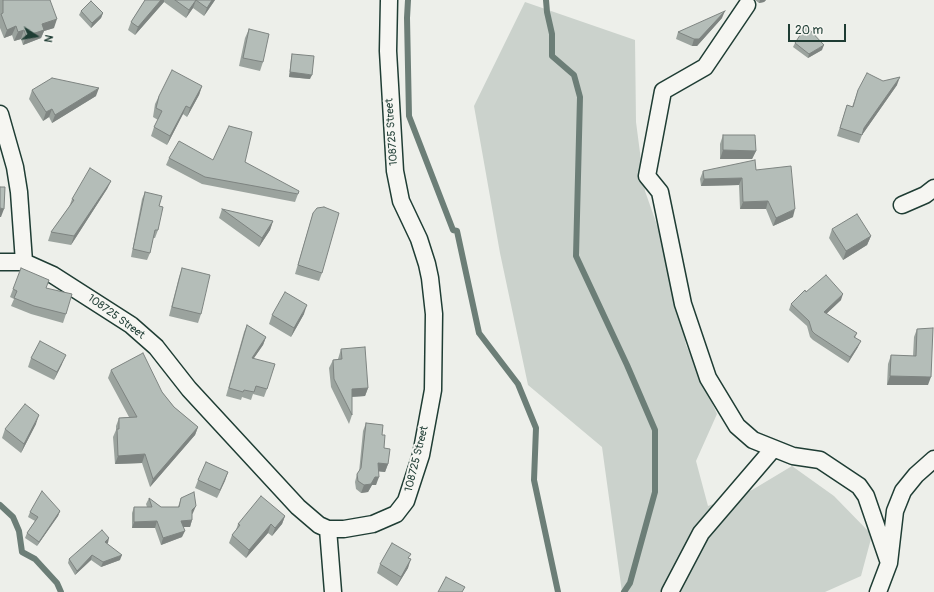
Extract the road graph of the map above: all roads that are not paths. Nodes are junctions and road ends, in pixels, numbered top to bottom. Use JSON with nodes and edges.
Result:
{"nodes":[{"id":1,"x":389,"y":0,"type":"edge"},
{"id":2,"x":747,"y":5,"type":"dead end"},
{"id":3,"x":0,"y":114,"type":"edge"},
{"id":4,"x":934,"y":188,"type":"edge"},
{"id":5,"x":902,"y":205,"type":"dead end"},
{"id":6,"x":0,"y":262,"type":"edge"},
{"id":7,"x":24,"y":262,"type":"junction"},
{"id":8,"x":773,"y":449,"type":"junction"},
{"id":9,"x":934,"y":459,"type":"edge"},
{"id":10,"x":328,"y":529,"type":"junction"},
{"id":11,"x":889,"y":563,"type":"junction"},
{"id":12,"x":333,"y":592,"type":"edge"},
{"id":13,"x":670,"y":592,"type":"edge"},
{"id":14,"x":878,"y":592,"type":"edge"}],
"edges":[{"from":1,"to":10,"type":"street","name":"108725 Street"},
{"from":2,"to":8,"type":"street"},
{"from":3,"to":7,"type":"street"},
{"from":4,"to":5,"type":"street"},
{"from":6,"to":7,"type":"street"},
{"from":7,"to":10,"type":"street","name":"108725 Street"},
{"from":8,"to":11,"type":"street"},
{"from":8,"to":13,"type":"street"},
{"from":9,"to":11,"type":"street"},
{"from":10,"to":12,"type":"street"},
{"from":11,"to":14,"type":"street"}]}
